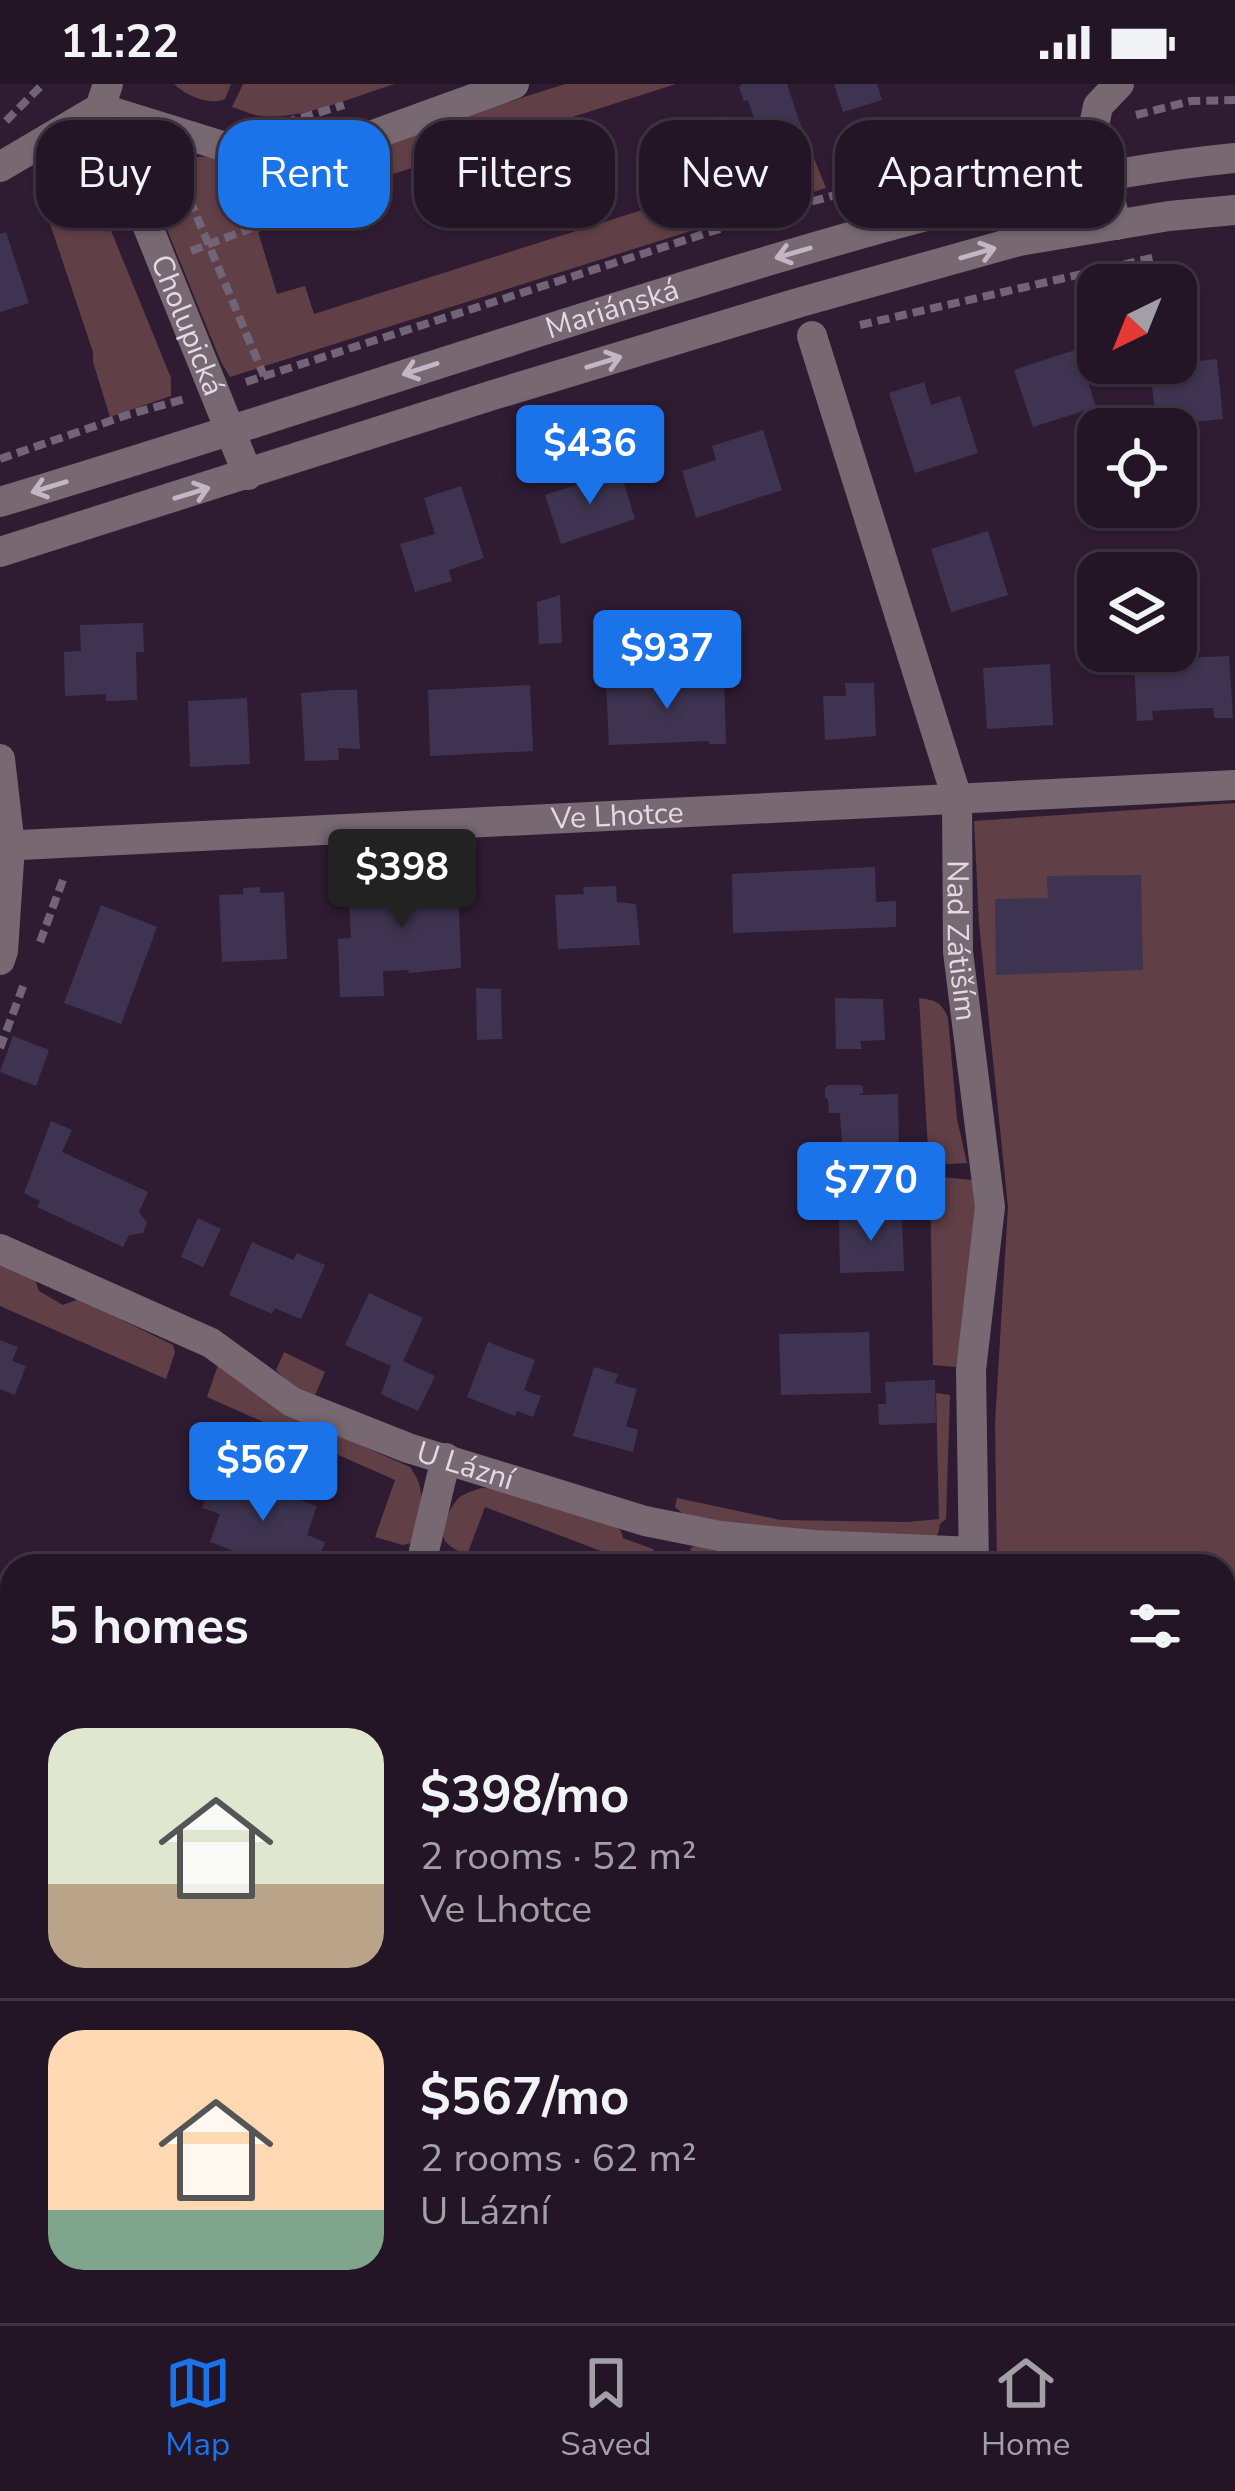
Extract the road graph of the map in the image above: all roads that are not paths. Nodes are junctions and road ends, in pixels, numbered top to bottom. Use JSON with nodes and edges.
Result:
{"nodes":[{"id":1,"x":514,"y":84,"type":"edge"},
{"id":2,"x":1119,"y":84,"type":"edge"},
{"id":3,"x":104,"y":96,"type":"edge"},
{"id":4,"x":1095,"y":120,"type":"edge"},
{"id":5,"x":1235,"y":158,"type":"edge"},
{"id":6,"x":0,"y":166,"type":"edge"},
{"id":7,"x":1124,"y":174,"type":"edge"},
{"id":8,"x":1235,"y":210,"type":"edge"},
{"id":9,"x":1124,"y":223,"type":"edge"},
{"id":10,"x":888,"y":228,"type":"edge"},
{"id":11,"x":1093,"y":228,"type":"edge"},
{"id":12,"x":812,"y":336,"type":"road end"},
{"id":13,"x":231,"y":432,"type":"junction"},
{"id":14,"x":248,"y":475,"type":"junction"},
{"id":15,"x":0,"y":502,"type":"edge"},
{"id":16,"x":0,"y":552,"type":"edge"},
{"id":17,"x":0,"y":759,"type":"edge"},
{"id":18,"x":1235,"y":785,"type":"edge"},
{"id":19,"x":957,"y":798,"type":"junction"},
{"id":20,"x":5,"y":846,"type":"edge"},
{"id":21,"x":0,"y":960,"type":"edge"},
{"id":22,"x":0,"y":1249,"type":"edge"},
{"id":23,"x":446,"y":1458,"type":"junction"},
{"id":24,"x":424,"y":1554,"type":"edge"},
{"id":25,"x":917,"y":1554,"type":"edge"},
{"id":26,"x":974,"y":1554,"type":"edge"}],
"edges":[{"from":1,"to":3,"type":"street"},
{"from":2,"to":4,"type":"street"},
{"from":3,"to":6,"type":"street"},
{"from":3,"to":13,"type":"street","name":"Cholupická"},
{"from":5,"to":7,"type":"street","name":"Mariánská"},
{"from":8,"to":9,"type":"street","name":"Mariánská"},
{"from":10,"to":13,"type":"street","name":"Mariánská","one_way":true},
{"from":14,"to":11,"type":"street","name":"Mariánská","one_way":true},
{"from":12,"to":19,"type":"street","name":"Nad Zátiším"},
{"from":13,"to":14,"type":"street","name":"Cholupická"},
{"from":13,"to":15,"type":"street","name":"Mariánská","one_way":true},
{"from":16,"to":14,"type":"street","name":"Mariánská","one_way":true},
{"from":17,"to":20,"type":"street"},
{"from":18,"to":19,"type":"street","name":"Ve Lhotce"},
{"from":19,"to":20,"type":"street","name":"Ve Lhotce"},
{"from":19,"to":26,"type":"street","name":"Nad Zátiším"},
{"from":20,"to":21,"type":"street"},
{"from":22,"to":23,"type":"street","name":"U Lázní"},
{"from":23,"to":24,"type":"street"},
{"from":23,"to":25,"type":"street","name":"U Lázní"}]}
